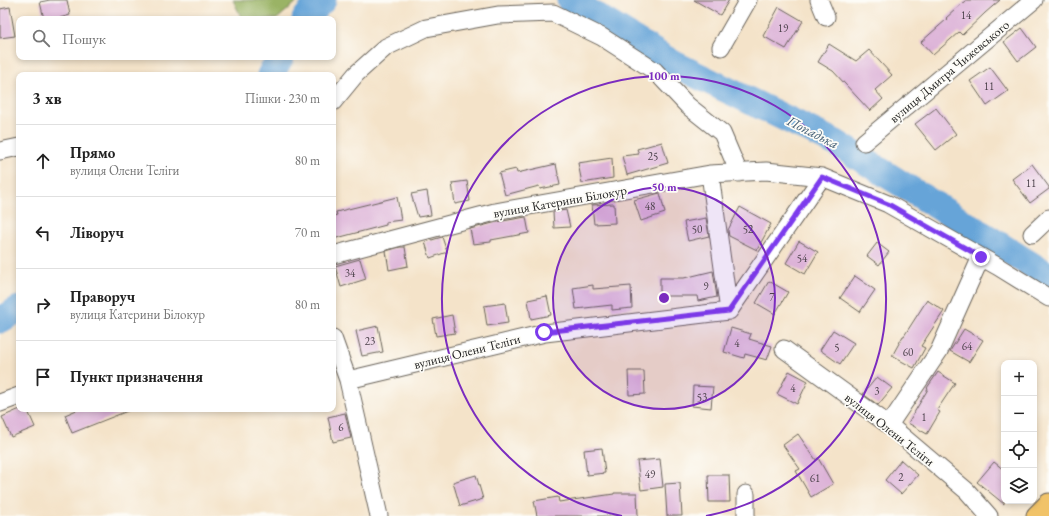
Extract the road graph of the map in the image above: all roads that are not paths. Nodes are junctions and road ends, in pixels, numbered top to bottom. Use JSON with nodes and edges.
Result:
{"nodes":[{"id":1,"x":748,"y":0,"type":"edge"},
{"id":2,"x":819,"y":0,"type":"edge"},
{"id":3,"x":1034,"y":0,"type":"edge"},
{"id":4,"x":826,"y":17,"type":"dead end"},
{"id":5,"x":721,"y":47,"type":"dead end"},
{"id":6,"x":336,"y":98,"type":"edge"},
{"id":7,"x":864,"y":142,"type":"dead end"},
{"id":8,"x":16,"y":148,"type":"edge"},
{"id":9,"x":0,"y":151,"type":"edge"},
{"id":10,"x":739,"y":172,"type":"junction"},
{"id":11,"x":710,"y":174,"type":"junction"},
{"id":12,"x":822,"y":177,"type":"junction"},
{"id":13,"x":1049,"y":218,"type":"edge"},
{"id":14,"x":1032,"y":234,"type":"dead end"},
{"id":15,"x":336,"y":254,"type":"edge"},
{"id":16,"x":981,"y":257,"type":"junction"},
{"id":17,"x":1049,"y":298,"type":"edge"},
{"id":18,"x":729,"y":311,"type":"junction"},
{"id":19,"x":336,"y":346,"type":"edge"},
{"id":20,"x":784,"y":349,"type":"dead end"},
{"id":21,"x":348,"y":380,"type":"junction"},
{"id":22,"x":16,"y":397,"type":"edge"},
{"id":23,"x":0,"y":403,"type":"edge"},
{"id":24,"x":889,"y":424,"type":"junction"},
{"id":25,"x":746,"y":494,"type":"dead end"},
{"id":26,"x":1049,"y":504,"type":"edge"},
{"id":27,"x":378,"y":516,"type":"edge"},
{"id":28,"x":746,"y":516,"type":"edge"},
{"id":29,"x":989,"y":516,"type":"edge"},
{"id":30,"x":1037,"y":516,"type":"edge"}],
"edges":[{"from":1,"to":5,"type":"street"},
{"from":2,"to":4,"type":"street"},
{"from":3,"to":7,"type":"street","name":"вулиця Дмитра Чижевського"},
{"from":6,"to":10,"type":"street"},
{"from":8,"to":9,"type":"street"},
{"from":10,"to":11,"type":"street","name":"вулиця Катерини Білокур"},
{"from":10,"to":12,"type":"street","name":"вулиця Катерини Білокур"},
{"from":11,"to":15,"type":"street","name":"вулиця Катерини Білокур"},
{"from":11,"to":18,"type":"street"},
{"from":12,"to":16,"type":"street","name":"вулиця Катерини Білокур"},
{"from":12,"to":18,"type":"street"},
{"from":13,"to":14,"type":"street"},
{"from":16,"to":17,"type":"street","name":"вулиця Катерини Білокур"},
{"from":16,"to":24,"type":"street"},
{"from":18,"to":21,"type":"street","name":"вулиця Олени Теліги"},
{"from":19,"to":21,"type":"street"},
{"from":20,"to":24,"type":"street","name":"вулиця Олени Теліги"},
{"from":21,"to":27,"type":"street"},
{"from":22,"to":23,"type":"street"},
{"from":24,"to":29,"type":"street","name":"вулиця Олени Теліги"},
{"from":25,"to":28,"type":"street"},
{"from":26,"to":30,"type":"main road"}]}
